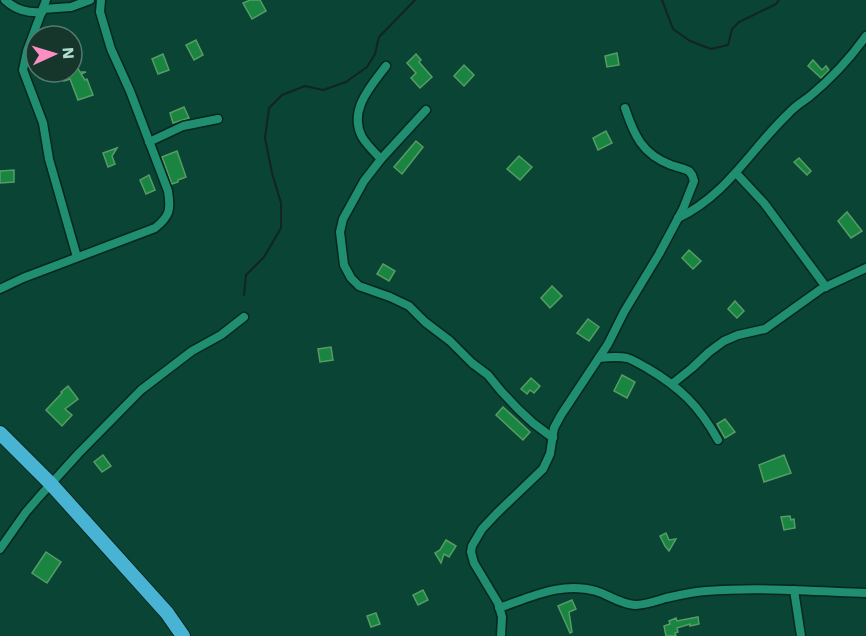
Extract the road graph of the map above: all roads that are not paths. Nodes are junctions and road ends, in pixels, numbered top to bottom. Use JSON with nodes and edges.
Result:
{"nodes":[{"id":1,"x":5,"y":0,"type":"edge"},
{"id":2,"x":46,"y":0,"type":"edge"},
{"id":3,"x":90,"y":0,"type":"edge"},
{"id":4,"x":101,"y":0,"type":"edge"},
{"id":5,"x":42,"y":11,"type":"junction"},
{"id":6,"x":866,"y":36,"type":"edge"},
{"id":7,"x":386,"y":66,"type":"dead end"},
{"id":8,"x":625,"y":108,"type":"dead end"},
{"id":9,"x":426,"y":111,"type":"dead end"},
{"id":10,"x":219,"y":119,"type":"dead end"},
{"id":11,"x":150,"y":142,"type":"junction"},
{"id":12,"x":381,"y":159,"type":"junction"},
{"id":13,"x":736,"y":173,"type":"junction"},
{"id":14,"x":677,"y":218,"type":"junction"},
{"id":15,"x":77,"y":257,"type":"junction"},
{"id":16,"x":866,"y":268,"type":"edge"},
{"id":17,"x":826,"y":287,"type":"junction"},
{"id":18,"x":0,"y":290,"type":"edge"},
{"id":19,"x":244,"y":317,"type":"dead end"},
{"id":20,"x":599,"y":358,"type":"junction"},
{"id":21,"x":672,"y":384,"type":"junction"},
{"id":22,"x":0,"y":433,"type":"edge"},
{"id":23,"x":553,"y":438,"type":"junction"},
{"id":24,"x":718,"y":440,"type":"dead end"},
{"id":25,"x":51,"y":484,"type":"junction"},
{"id":26,"x":0,"y":549,"type":"edge"},
{"id":27,"x":794,"y":590,"type":"junction"},
{"id":28,"x":866,"y":593,"type":"edge"},
{"id":29,"x":499,"y":608,"type":"junction"},
{"id":30,"x":183,"y":636,"type":"edge"},
{"id":31,"x":501,"y":636,"type":"edge"},
{"id":32,"x":801,"y":636,"type":"edge"}],
"edges":[{"from":1,"to":5,"type":"street"},
{"from":2,"to":5,"type":"street"},
{"from":3,"to":5,"type":"street"},
{"from":4,"to":11,"type":"street"},
{"from":5,"to":15,"type":"street"},
{"from":6,"to":13,"type":"street"},
{"from":7,"to":12,"type":"street"},
{"from":8,"to":14,"type":"street"},
{"from":9,"to":12,"type":"street"},
{"from":10,"to":11,"type":"street"},
{"from":11,"to":15,"type":"street"},
{"from":12,"to":23,"type":"street"},
{"from":13,"to":14,"type":"street"},
{"from":13,"to":17,"type":"street"},
{"from":14,"to":20,"type":"street"},
{"from":15,"to":18,"type":"street"},
{"from":16,"to":17,"type":"street"},
{"from":17,"to":21,"type":"street"},
{"from":19,"to":25,"type":"street"},
{"from":20,"to":21,"type":"street"},
{"from":20,"to":23,"type":"street"},
{"from":21,"to":24,"type":"street"},
{"from":22,"to":25,"type":"highway"},
{"from":23,"to":29,"type":"street"},
{"from":25,"to":26,"type":"street"},
{"from":25,"to":30,"type":"highway"},
{"from":27,"to":28,"type":"street"},
{"from":27,"to":29,"type":"street"},
{"from":27,"to":32,"type":"street"},
{"from":29,"to":31,"type":"street"}]}
